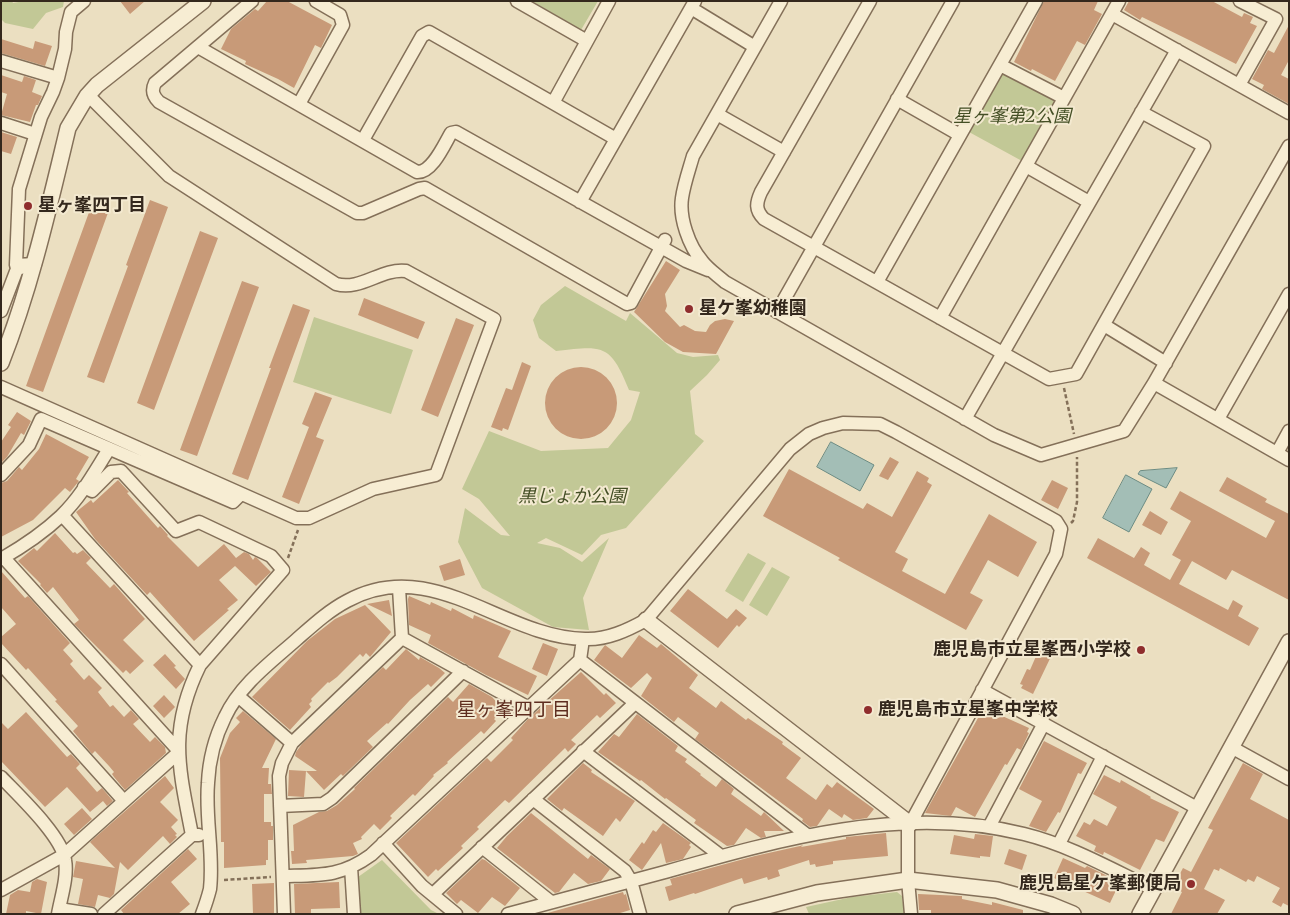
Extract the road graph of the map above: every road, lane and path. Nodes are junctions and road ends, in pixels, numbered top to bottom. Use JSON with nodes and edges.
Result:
{"nodes":[{"id":1,"x":84,"y":1,"type":"edge"},
{"id":2,"x":203,"y":1,"type":"edge"},
{"id":3,"x":252,"y":1,"type":"edge"},
{"id":4,"x":316,"y":1,"type":"edge"},
{"id":5,"x":517,"y":1,"type":"edge"},
{"id":6,"x":609,"y":1,"type":"edge"},
{"id":7,"x":781,"y":1,"type":"edge"},
{"id":8,"x":870,"y":1,"type":"edge"},
{"id":9,"x":1036,"y":1,"type":"edge"},
{"id":10,"x":1119,"y":1,"type":"edge"},
{"id":11,"x":1240,"y":1,"type":"edge"},
{"id":12,"x":947,"y":3,"type":"edge"},
{"id":13,"x":693,"y":5,"type":"edge"},
{"id":14,"x":1112,"y":14,"type":"junction"},
{"id":15,"x":587,"y":41,"type":"junction"},
{"id":16,"x":755,"y":46,"type":"junction"},
{"id":17,"x":198,"y":47,"type":"junction"},
{"id":18,"x":1177,"y":50,"type":"junction"},
{"id":19,"x":1,"y":61,"type":"edge"},
{"id":20,"x":1000,"y":65,"type":"junction"},
{"id":21,"x":58,"y":78,"type":"junction"},
{"id":22,"x":1239,"y":85,"type":"junction"},
{"id":23,"x":88,"y":95,"type":"junction"},
{"id":24,"x":1064,"y":98,"type":"junction"},
{"id":25,"x":897,"y":100,"type":"junction"},
{"id":26,"x":552,"y":103,"type":"junction"},
{"id":27,"x":299,"y":104,"type":"junction"},
{"id":28,"x":1141,"y":112,"type":"junction"},
{"id":29,"x":1289,"y":113,"type":"edge"},
{"id":30,"x":717,"y":114,"type":"junction"},
{"id":31,"x":1,"y":123,"type":"edge"},
{"id":32,"x":35,"y":134,"type":"junction"},
{"id":33,"x":960,"y":135,"type":"junction"},
{"id":34,"x":616,"y":139,"type":"junction"},
{"id":35,"x":363,"y":140,"type":"junction"},
{"id":36,"x":1289,"y":146,"type":"edge"},
{"id":37,"x":784,"y":152,"type":"junction"},
{"id":38,"x":1026,"y":166,"type":"junction"},
{"id":39,"x":580,"y":202,"type":"junction"},
{"id":40,"x":1089,"y":202,"type":"junction"},
{"id":41,"x":663,"y":244,"type":"junction"},
{"id":42,"x":814,"y":247,"type":"junction"},
{"id":43,"x":35,"y":264,"type":"junction"},
{"id":44,"x":710,"y":271,"type":"junction"},
{"id":45,"x":877,"y":282,"type":"junction"},
{"id":46,"x":1289,"y":294,"type":"edge"},
{"id":47,"x":1,"y":310,"type":"edge"},
{"id":48,"x":777,"y":312,"type":"junction"},
{"id":49,"x":940,"y":318,"type":"junction"},
{"id":50,"x":1104,"y":325,"type":"junction"},
{"id":51,"x":1002,"y":353,"type":"junction"},
{"id":52,"x":1166,"y":362,"type":"junction"},
{"id":53,"x":1,"y":363,"type":"edge"},
{"id":54,"x":1062,"y":377,"type":"junction"},
{"id":55,"x":1154,"y":383,"type":"junction"},
{"id":56,"x":1,"y":387,"type":"edge"},
{"id":57,"x":965,"y":419,"type":"junction"},
{"id":58,"x":1218,"y":419,"type":"junction"},
{"id":59,"x":1289,"y":432,"type":"edge"},
{"id":60,"x":1076,"y":445,"type":"junction"},
{"id":61,"x":109,"y":449,"type":"junction"},
{"id":62,"x":1276,"y":453,"type":"junction"},
{"id":63,"x":1289,"y":460,"type":"edge"},
{"id":64,"x":1,"y":476,"type":"edge"},
{"id":65,"x":84,"y":487,"type":"junction"},
{"id":66,"x":241,"y":494,"type":"junction"},
{"id":67,"x":62,"y":515,"type":"junction"},
{"id":68,"x":301,"y":519,"type":"junction"},
{"id":69,"x":1061,"y":530,"type":"junction"},
{"id":70,"x":3,"y":558,"type":"edge"},
{"id":71,"x":283,"y":570,"type":"junction"},
{"id":72,"x":399,"y":588,"type":"junction"},
{"id":73,"x":646,"y":620,"type":"junction"},
{"id":74,"x":402,"y":638,"type":"junction"},
{"id":75,"x":583,"y":639,"type":"junction"},
{"id":76,"x":1289,"y":642,"type":"edge"},
{"id":77,"x":580,"y":660,"type":"junction"},
{"id":78,"x":1,"y":664,"type":"edge"},
{"id":79,"x":200,"y":665,"type":"junction"},
{"id":80,"x":463,"y":672,"type":"junction"},
{"id":81,"x":982,"y":690,"type":"junction"},
{"id":82,"x":238,"y":696,"type":"junction"},
{"id":83,"x":635,"y":703,"type":"junction"},
{"id":84,"x":529,"y":708,"type":"junction"},
{"id":85,"x":1044,"y":724,"type":"junction"},
{"id":86,"x":292,"y":743,"type":"junction"},
{"id":87,"x":1231,"y":747,"type":"junction"},
{"id":88,"x":178,"y":752,"type":"junction"},
{"id":89,"x":583,"y":752,"type":"junction"},
{"id":90,"x":1103,"y":756,"type":"junction"},
{"id":91,"x":1,"y":777,"type":"edge"},
{"id":92,"x":1289,"y":779,"type":"edge"},
{"id":93,"x":532,"y":799,"type":"junction"},
{"id":94,"x":124,"y":801,"type":"junction"},
{"id":95,"x":280,"y":806,"type":"junction"},
{"id":96,"x":1197,"y":808,"type":"junction"},
{"id":97,"x":910,"y":824,"type":"junction"},
{"id":98,"x":989,"y":828,"type":"junction"},
{"id":99,"x":210,"y":835,"type":"junction"},
{"id":100,"x":806,"y":835,"type":"junction"},
{"id":101,"x":192,"y":836,"type":"junction"},
{"id":102,"x":383,"y":844,"type":"junction"},
{"id":103,"x":1059,"y":844,"type":"junction"},
{"id":104,"x":482,"y":847,"type":"junction"},
{"id":105,"x":64,"y":855,"type":"junction"},
{"id":106,"x":721,"y":856,"type":"junction"},
{"id":107,"x":352,"y":867,"type":"junction"},
{"id":108,"x":284,"y":876,"type":"junction"},
{"id":109,"x":210,"y":880,"type":"junction"},
{"id":110,"x":908,"y":880,"type":"junction"},
{"id":111,"x":631,"y":881,"type":"junction"},
{"id":112,"x":1153,"y":889,"type":"junction"},
{"id":113,"x":1,"y":890,"type":"edge"},
{"id":114,"x":433,"y":894,"type":"junction"},
{"id":115,"x":551,"y":902,"type":"junction"},
{"id":116,"x":58,"y":911,"type":"edge"},
{"id":117,"x":91,"y":914,"type":"edge"},
{"id":118,"x":104,"y":914,"type":"edge"},
{"id":119,"x":202,"y":914,"type":"edge"},
{"id":120,"x":284,"y":914,"type":"edge"},
{"id":121,"x":354,"y":914,"type":"edge"},
{"id":122,"x":456,"y":914,"type":"edge"},
{"id":123,"x":508,"y":914,"type":"edge"},
{"id":124,"x":640,"y":914,"type":"edge"},
{"id":125,"x":737,"y":914,"type":"edge"},
{"id":126,"x":911,"y":914,"type":"edge"},
{"id":127,"x":1073,"y":914,"type":"edge"},
{"id":128,"x":1140,"y":914,"type":"edge"}],
"edges":[{"from":1,"to":21,"type":"street"},
{"from":2,"to":23,"type":"street"},
{"from":3,"to":17,"type":"street"},
{"from":4,"to":27,"type":"street"},
{"from":5,"to":15,"type":"street"},
{"from":6,"to":15,"type":"street"},
{"from":7,"to":16,"type":"street"},
{"from":8,"to":37,"type":"street"},
{"from":9,"to":20,"type":"street"},
{"from":10,"to":14,"type":"street"},
{"from":11,"to":22,"type":"street"},
{"from":12,"to":25,"type":"street"},
{"from":13,"to":16,"type":"street"},
{"from":13,"to":34,"type":"street"},
{"from":14,"to":18,"type":"street"},
{"from":14,"to":24,"type":"street"},
{"from":15,"to":26,"type":"street"},
{"from":16,"to":30,"type":"street"},
{"from":17,"to":27,"type":"street"},
{"from":17,"to":41,"type":"street"},
{"from":18,"to":22,"type":"street"},
{"from":18,"to":28,"type":"street"},
{"from":19,"to":21,"type":"street"},
{"from":20,"to":24,"type":"street"},
{"from":20,"to":33,"type":"street"},
{"from":21,"to":32,"type":"street"},
{"from":22,"to":29,"type":"street"},
{"from":23,"to":43,"type":"street"},
{"from":23,"to":68,"type":"street"},
{"from":24,"to":38,"type":"street"},
{"from":25,"to":33,"type":"street"},
{"from":25,"to":42,"type":"street"},
{"from":26,"to":34,"type":"street"},
{"from":26,"to":35,"type":"street"},
{"from":27,"to":35,"type":"street"},
{"from":28,"to":40,"type":"street"},
{"from":28,"to":50,"type":"street"},
{"from":30,"to":37,"type":"street"},
{"from":30,"to":44,"type":"street"},
{"from":31,"to":32,"type":"street"},
{"from":32,"to":43,"type":"street"},
{"from":33,"to":45,"type":"street"},
{"from":34,"to":39,"type":"street"},
{"from":35,"to":39,"type":"street"},
{"from":36,"to":52,"type":"street"},
{"from":37,"to":42,"type":"street"},
{"from":38,"to":40,"type":"street"},
{"from":38,"to":49,"type":"street"},
{"from":39,"to":41,"type":"street"},
{"from":40,"to":51,"type":"street"},
{"from":41,"to":44,"type":"street"},
{"from":42,"to":45,"type":"street"},
{"from":42,"to":48,"type":"street"},
{"from":43,"to":47,"type":"street"},
{"from":43,"to":53,"type":"street"},
{"from":44,"to":48,"type":"street"},
{"from":45,"to":49,"type":"street"},
{"from":46,"to":58,"type":"street"},
{"from":48,"to":57,"type":"street"},
{"from":49,"to":51,"type":"street"},
{"from":50,"to":52,"type":"street"},
{"from":50,"to":54,"type":"street"},
{"from":51,"to":54,"type":"street"},
{"from":51,"to":57,"type":"street"},
{"from":52,"to":55,"type":"street"},
{"from":54,"to":60,"type":"path"},
{"from":55,"to":58,"type":"street"},
{"from":55,"to":60,"type":"street"},
{"from":56,"to":66,"type":"street"},
{"from":57,"to":60,"type":"street"},
{"from":58,"to":62,"type":"street"},
{"from":59,"to":62,"type":"street"},
{"from":60,"to":69,"type":"path"},
{"from":61,"to":64,"type":"street"},
{"from":61,"to":65,"type":"street"},
{"from":61,"to":66,"type":"street"},
{"from":62,"to":63,"type":"street"},
{"from":65,"to":67,"type":"street"},
{"from":65,"to":71,"type":"street"},
{"from":66,"to":68,"type":"street"},
{"from":67,"to":70,"type":"street"},
{"from":67,"to":79,"type":"street"},
{"from":68,"to":71,"type":"path"},
{"from":69,"to":73,"type":"street"},
{"from":69,"to":81,"type":"street"},
{"from":70,"to":88,"type":"street"},
{"from":71,"to":79,"type":"street"},
{"from":72,"to":74,"type":"street"},
{"from":72,"to":75,"type":"street"},
{"from":72,"to":82,"type":"street"},
{"from":73,"to":75,"type":"street"},
{"from":73,"to":97,"type":"street"},
{"from":74,"to":80,"type":"street"},
{"from":74,"to":86,"type":"street"},
{"from":75,"to":77,"type":"street"},
{"from":76,"to":87,"type":"street"},
{"from":77,"to":83,"type":"street"},
{"from":77,"to":84,"type":"street"},
{"from":78,"to":94,"type":"street"},
{"from":79,"to":88,"type":"street"},
{"from":80,"to":84,"type":"street"},
{"from":80,"to":95,"type":"street"},
{"from":81,"to":85,"type":"street"},
{"from":81,"to":97,"type":"street"},
{"from":82,"to":86,"type":"street"},
{"from":82,"to":99,"type":"street"},
{"from":83,"to":89,"type":"street"},
{"from":83,"to":100,"type":"street"},
{"from":84,"to":102,"type":"street"},
{"from":85,"to":90,"type":"street"},
{"from":85,"to":98,"type":"street"},
{"from":86,"to":95,"type":"street"},
{"from":87,"to":92,"type":"street"},
{"from":87,"to":96,"type":"street"},
{"from":88,"to":94,"type":"street"},
{"from":88,"to":101,"type":"street"},
{"from":89,"to":93,"type":"street"},
{"from":89,"to":106,"type":"street"},
{"from":90,"to":96,"type":"street"},
{"from":90,"to":103,"type":"street"},
{"from":91,"to":105,"type":"street"},
{"from":93,"to":104,"type":"street"},
{"from":93,"to":111,"type":"street"},
{"from":94,"to":105,"type":"street"},
{"from":95,"to":108,"type":"street"},
{"from":96,"to":112,"type":"street"},
{"from":97,"to":98,"type":"street"},
{"from":97,"to":100,"type":"street"},
{"from":97,"to":110,"type":"street"},
{"from":98,"to":103,"type":"street"},
{"from":99,"to":101,"type":"street"},
{"from":99,"to":109,"type":"street"},
{"from":100,"to":106,"type":"street"},
{"from":101,"to":118,"type":"street"},
{"from":102,"to":107,"type":"street"},
{"from":102,"to":114,"type":"street"},
{"from":103,"to":112,"type":"street"},
{"from":104,"to":114,"type":"street"},
{"from":104,"to":115,"type":"street"},
{"from":105,"to":113,"type":"street"},
{"from":105,"to":116,"type":"street"},
{"from":106,"to":111,"type":"street"},
{"from":107,"to":108,"type":"street"},
{"from":107,"to":121,"type":"street"},
{"from":108,"to":109,"type":"path"},
{"from":108,"to":120,"type":"street"},
{"from":109,"to":119,"type":"street"},
{"from":110,"to":125,"type":"street"},
{"from":110,"to":126,"type":"street"},
{"from":110,"to":127,"type":"street"},
{"from":111,"to":115,"type":"street"},
{"from":111,"to":124,"type":"street"},
{"from":112,"to":128,"type":"street"},
{"from":114,"to":122,"type":"street"},
{"from":115,"to":123,"type":"street"},
{"from":116,"to":117,"type":"street"}]}
